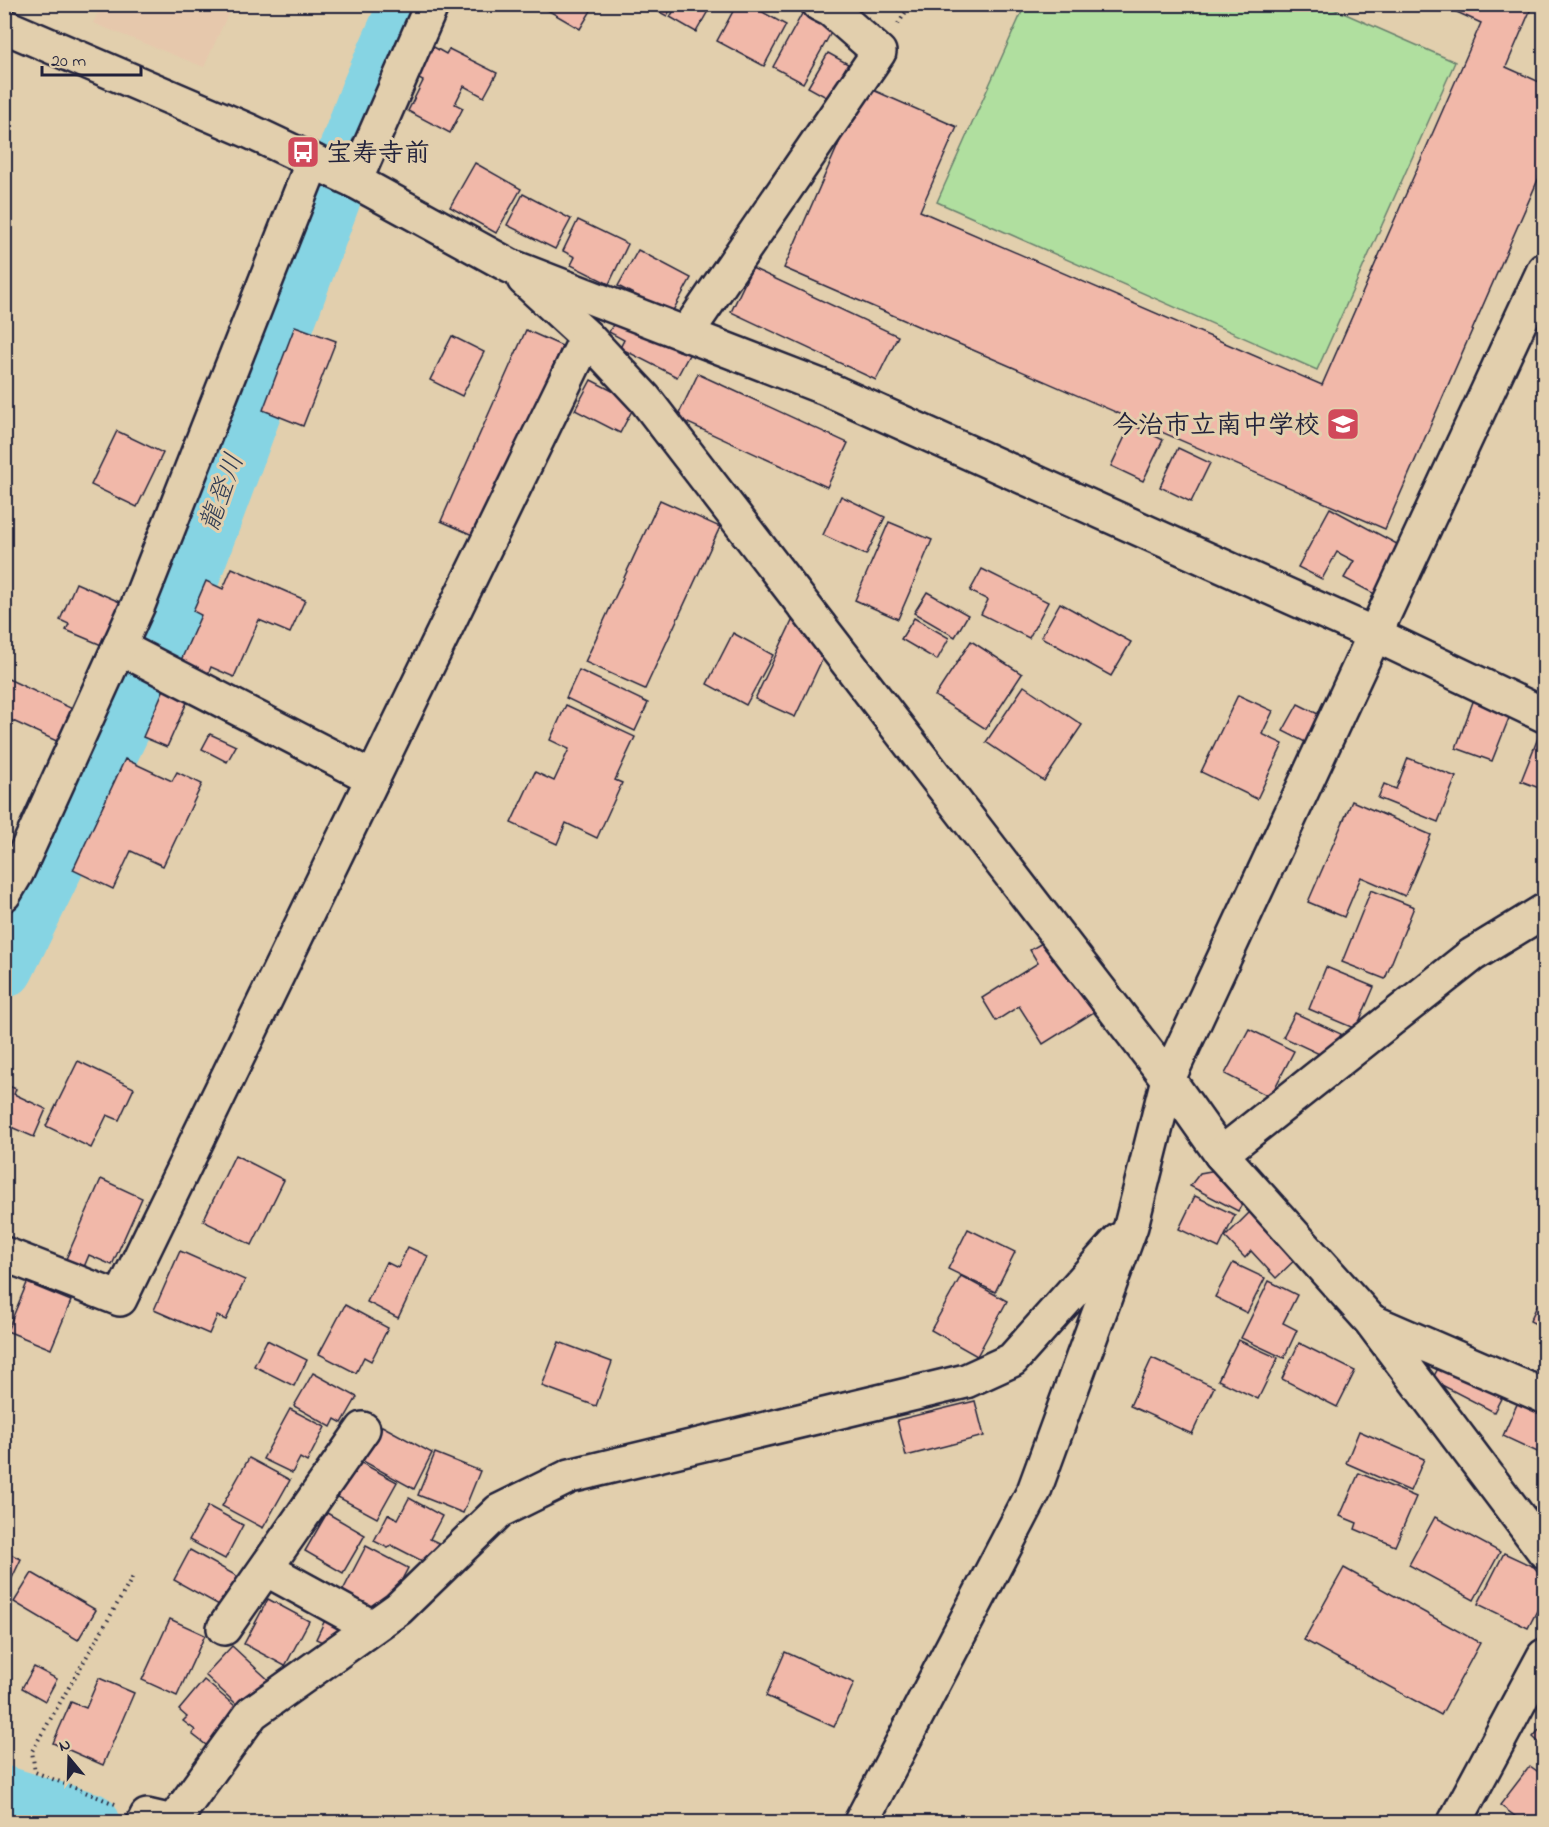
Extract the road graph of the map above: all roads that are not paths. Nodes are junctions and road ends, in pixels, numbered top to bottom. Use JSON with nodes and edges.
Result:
{"nodes":[{"id":1,"x":432,"y":4,"type":"edge"},
{"id":2,"x":819,"y":4,"type":"edge"},
{"id":3,"x":4,"y":26,"type":"edge"},
{"id":4,"x":313,"y":161,"type":"junction"},
{"id":5,"x":355,"y":181,"type":"junction"},
{"id":6,"x":510,"y":266,"type":"junction"},
{"id":7,"x":1545,"y":270,"type":"edge"},
{"id":8,"x":686,"y":334,"type":"junction"},
{"id":9,"x":587,"y":337,"type":"junction"},
{"id":10,"x":1376,"y":635,"type":"junction"},
{"id":11,"x":119,"y":647,"type":"junction"},
{"id":12,"x":1545,"y":715,"type":"edge"},
{"id":13,"x":373,"y":778,"type":"junction"},
{"id":14,"x":4,"y":894,"type":"edge"},
{"id":15,"x":1545,"y":911,"type":"edge"},
{"id":16,"x":1168,"y":1079,"type":"junction"},
{"id":17,"x":1221,"y":1154,"type":"junction"},
{"id":18,"x":1131,"y":1226,"type":"junction"},
{"id":19,"x":4,"y":1254,"type":"edge"},
{"id":20,"x":1371,"y":1321,"type":"junction"},
{"id":21,"x":1545,"y":1396,"type":"edge"},
{"id":22,"x":363,"y":1429,"type":"dead end"},
{"id":23,"x":1545,"y":1551,"type":"edge"},
{"id":24,"x":266,"y":1569,"type":"junction"},
{"id":25,"x":372,"y":1627,"type":"junction"},
{"id":26,"x":224,"y":1628,"type":"dead end"},
{"id":27,"x":1545,"y":1656,"type":"edge"},
{"id":28,"x":146,"y":1819,"type":"edge"},
{"id":29,"x":861,"y":1822,"type":"edge"},
{"id":30,"x":1455,"y":1822,"type":"edge"}],
"edges":[{"from":1,"to":5,"type":"street"},
{"from":2,"to":8,"type":"street"},
{"from":3,"to":4,"type":"street"},
{"from":4,"to":5,"type":"street"},
{"from":4,"to":11,"type":"street"},
{"from":5,"to":6,"type":"street"},
{"from":6,"to":8,"type":"street"},
{"from":6,"to":9,"type":"street"},
{"from":7,"to":10,"type":"street"},
{"from":8,"to":10,"type":"street"},
{"from":9,"to":13,"type":"street"},
{"from":9,"to":16,"type":"street"},
{"from":10,"to":12,"type":"street"},
{"from":10,"to":16,"type":"street"},
{"from":11,"to":13,"type":"street"},
{"from":11,"to":14,"type":"street"},
{"from":13,"to":19,"type":"street"},
{"from":15,"to":17,"type":"street"},
{"from":16,"to":17,"type":"street"},
{"from":16,"to":18,"type":"street"},
{"from":17,"to":20,"type":"street"},
{"from":18,"to":25,"type":"street"},
{"from":18,"to":29,"type":"street"},
{"from":20,"to":21,"type":"street"},
{"from":20,"to":23,"type":"street"},
{"from":22,"to":24,"type":"street"},
{"from":24,"to":25,"type":"street"},
{"from":24,"to":26,"type":"street"},
{"from":25,"to":28,"type":"street"},
{"from":27,"to":30,"type":"street"}]}
